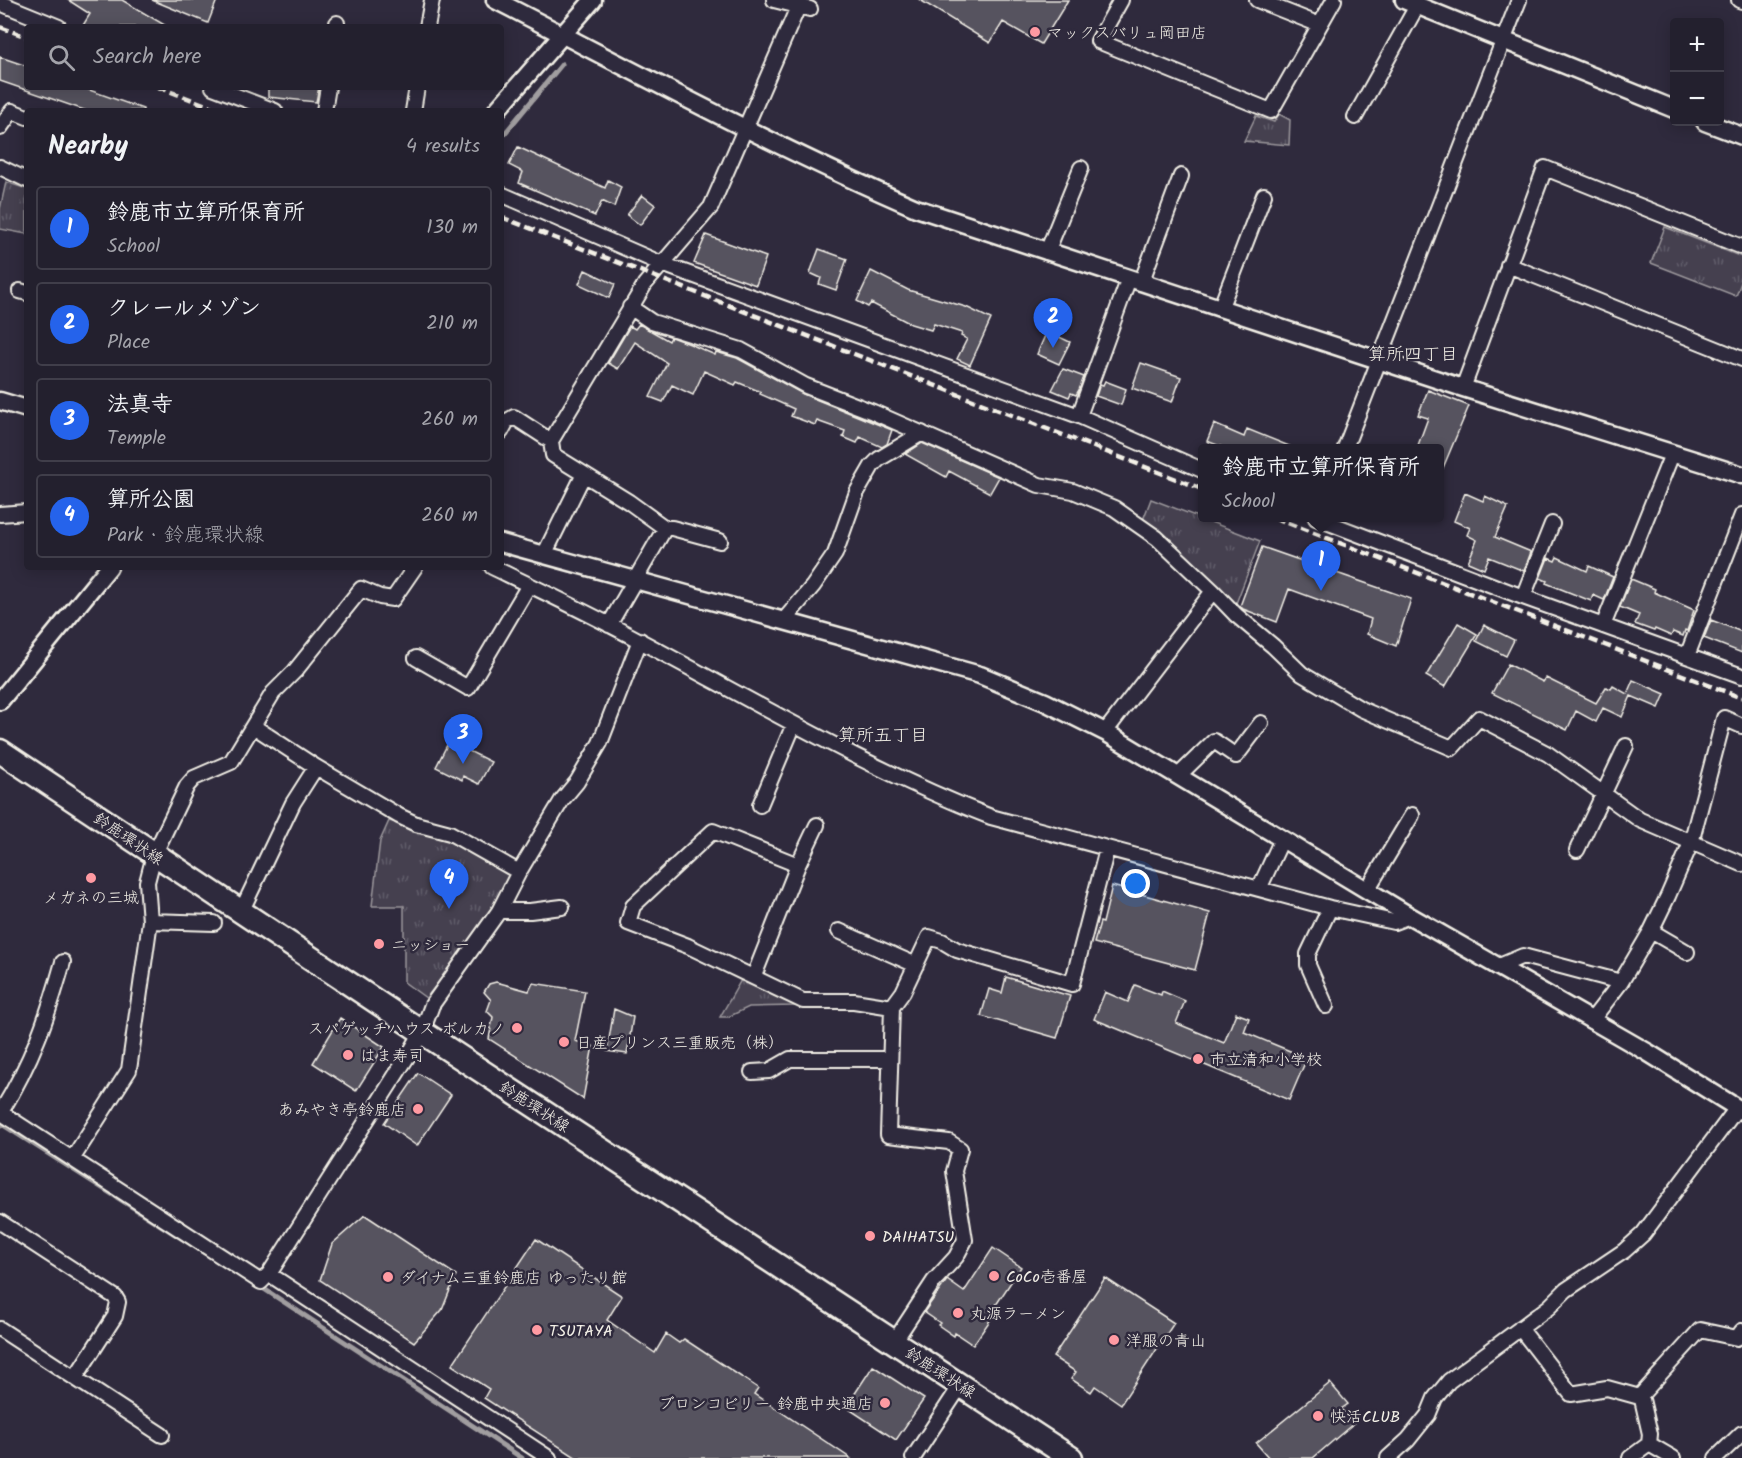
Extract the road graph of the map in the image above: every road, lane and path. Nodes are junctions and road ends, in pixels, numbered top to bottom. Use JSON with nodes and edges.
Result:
{"nodes":[{"id":1,"x":432,"y":0,"type":"edge"},
{"id":2,"x":495,"y":0,"type":"edge"},
{"id":3,"x":593,"y":0,"type":"edge"},
{"id":4,"x":774,"y":0,"type":"edge"},
{"id":5,"x":1121,"y":0,"type":"edge"},
{"id":6,"x":1257,"y":0,"type":"edge"},
{"id":7,"x":1334,"y":0,"type":"edge"},
{"id":8,"x":1519,"y":0,"type":"edge"},
{"id":9,"x":0,"y":3,"type":"edge"},
{"id":10,"x":1411,"y":3,"type":"edge"},
{"id":11,"x":52,"y":24,"type":"edge"},
{"id":12,"x":428,"y":24,"type":"edge"},
{"id":13,"x":1320,"y":25,"type":"junction"},
{"id":14,"x":564,"y":35,"type":"junction"},
{"id":15,"x":1504,"y":40,"type":"junction"},
{"id":16,"x":221,"y":90,"type":"edge"},
{"id":17,"x":328,"y":90,"type":"edge"},
{"id":18,"x":416,"y":90,"type":"edge"},
{"id":19,"x":1670,"y":107,"type":"edge"},
{"id":20,"x":267,"y":108,"type":"edge"},
{"id":21,"x":324,"y":108,"type":"edge"},
{"id":22,"x":414,"y":108,"type":"edge"},
{"id":23,"x":499,"y":108,"type":"edge"},
{"id":24,"x":24,"y":116,"type":"edge"},
{"id":25,"x":1355,"y":117,"type":"dead end"},
{"id":26,"x":1716,"y":126,"type":"edge"},
{"id":27,"x":0,"y":128,"type":"edge"},
{"id":28,"x":744,"y":128,"type":"junction"},
{"id":29,"x":1742,"y":136,"type":"edge"},
{"id":30,"x":0,"y":167,"type":"edge"},
{"id":31,"x":1082,"y":168,"type":"dead end"},
{"id":32,"x":1180,"y":176,"type":"dead end"},
{"id":33,"x":24,"y":179,"type":"edge"},
{"id":34,"x":1264,"y":195,"type":"dead end"},
{"id":35,"x":504,"y":196,"type":"edge"},
{"id":36,"x":1742,"y":247,"type":"edge"},
{"id":37,"x":1047,"y":252,"type":"junction"},
{"id":38,"x":662,"y":264,"type":"junction"},
{"id":39,"x":1508,"y":265,"type":"junction"},
{"id":40,"x":1135,"y":280,"type":"junction"},
{"id":41,"x":630,"y":307,"type":"junction"},
{"id":42,"x":1220,"y":309,"type":"junction"},
{"id":43,"x":1742,"y":359,"type":"edge"},
{"id":44,"x":1378,"y":361,"type":"junction"},
{"id":45,"x":1463,"y":388,"type":"junction"},
{"id":46,"x":0,"y":401,"type":"edge"},
{"id":47,"x":24,"y":408,"type":"edge"},
{"id":48,"x":1078,"y":416,"type":"junction"},
{"id":49,"x":504,"y":426,"type":"edge"},
{"id":50,"x":922,"y":433,"type":"junction"},
{"id":51,"x":551,"y":441,"type":"junction"},
{"id":52,"x":1347,"y":444,"type":"edge"},
{"id":53,"x":1671,"y":454,"type":"junction"},
{"id":54,"x":1198,"y":468,"type":"edge"},
{"id":55,"x":584,"y":474,"type":"junction"},
{"id":56,"x":1742,"y":475,"type":"edge"},
{"id":57,"x":24,"y":512,"type":"edge"},
{"id":58,"x":0,"y":514,"type":"edge"},
{"id":59,"x":1742,"y":515,"type":"edge"},
{"id":60,"x":1328,"y":522,"type":"edge"},
{"id":61,"x":1552,"y":524,"type":"dead end"},
{"id":62,"x":665,"y":528,"type":"junction"},
{"id":63,"x":720,"y":541,"type":"dead end"},
{"id":64,"x":504,"y":544,"type":"edge"},
{"id":65,"x":544,"y":555,"type":"junction"},
{"id":66,"x":107,"y":570,"type":"edge"},
{"id":67,"x":413,"y":570,"type":"edge"},
{"id":68,"x":498,"y":570,"type":"edge"},
{"id":69,"x":634,"y":580,"type":"junction"},
{"id":70,"x":529,"y":585,"type":"junction"},
{"id":71,"x":1214,"y":591,"type":"junction"},
{"id":72,"x":1523,"y":597,"type":"junction"},
{"id":73,"x":784,"y":620,"type":"junction"},
{"id":74,"x":609,"y":625,"type":"junction"},
{"id":75,"x":1603,"y":626,"type":"junction"},
{"id":76,"x":640,"y":640,"type":"junction"},
{"id":77,"x":1687,"y":656,"type":"junction"},
{"id":78,"x":416,"y":658,"type":"dead end"},
{"id":79,"x":1742,"y":676,"type":"edge"},
{"id":80,"x":0,"y":701,"type":"edge"},
{"id":81,"x":1261,"y":723,"type":"dead end"},
{"id":82,"x":794,"y":724,"type":"junction"},
{"id":83,"x":253,"y":726,"type":"junction"},
{"id":84,"x":1742,"y":726,"type":"edge"},
{"id":85,"x":1105,"y":732,"type":"junction"},
{"id":86,"x":1626,"y":746,"type":"dead end"},
{"id":87,"x":0,"y":751,"type":"edge"},
{"id":88,"x":316,"y":767,"type":"junction"},
{"id":89,"x":1178,"y":776,"type":"junction"},
{"id":90,"x":1604,"y":795,"type":"junction"},
{"id":91,"x":760,"y":805,"type":"dead end"},
{"id":92,"x":1412,"y":815,"type":"dead end"},
{"id":93,"x":817,"y":825,"type":"dead end"},
{"id":94,"x":1282,"y":839,"type":"junction"},
{"id":95,"x":1691,"y":843,"type":"junction"},
{"id":96,"x":1107,"y":849,"type":"junction"},
{"id":97,"x":1576,"y":850,"type":"dead end"},
{"id":98,"x":154,"y":855,"type":"junction"},
{"id":99,"x":1742,"y":864,"type":"edge"},
{"id":100,"x":798,"y":865,"type":"junction"},
{"id":101,"x":519,"y":872,"type":"junction"},
{"id":102,"x":1259,"y":889,"type":"junction"},
{"id":103,"x":1367,"y":891,"type":"junction"},
{"id":104,"x":562,"y":907,"type":"dead end"},
{"id":105,"x":1330,"y":908,"type":"junction"},
{"id":106,"x":499,"y":911,"type":"junction"},
{"id":107,"x":240,"y":912,"type":"junction"},
{"id":108,"x":1410,"y":916,"type":"junction"},
{"id":109,"x":150,"y":921,"type":"junction"},
{"id":110,"x":214,"y":923,"type":"dead end"},
{"id":111,"x":838,"y":931,"type":"dead end"},
{"id":112,"x":1651,"y":931,"type":"junction"},
{"id":113,"x":1687,"y":951,"type":"dead end"},
{"id":114,"x":63,"y":962,"type":"dead end"},
{"id":115,"x":916,"y":965,"type":"junction"},
{"id":116,"x":1497,"y":967,"type":"junction"},
{"id":117,"x":754,"y":975,"type":"junction"},
{"id":118,"x":1621,"y":982,"type":"junction"},
{"id":119,"x":1326,"y":1006,"type":"dead end"},
{"id":120,"x":892,"y":1007,"type":"junction"},
{"id":121,"x":1591,"y":1021,"type":"junction"},
{"id":122,"x":422,"y":1032,"type":"junction"},
{"id":123,"x":889,"y":1059,"type":"junction"},
{"id":124,"x":752,"y":1072,"type":"dead end"},
{"id":125,"x":1739,"y":1110,"type":"edge"},
{"id":126,"x":1,"y":1112,"type":"edge"},
{"id":127,"x":73,"y":1158,"type":"junction"},
{"id":128,"x":0,"y":1222,"type":"edge"},
{"id":129,"x":269,"y":1275,"type":"junction"},
{"id":130,"x":1520,"y":1328,"type":"junction"},
{"id":131,"x":0,"y":1329,"type":"edge"},
{"id":132,"x":1742,"y":1331,"type":"edge"},
{"id":133,"x":894,"y":1342,"type":"junction"},
{"id":134,"x":75,"y":1378,"type":"junction"},
{"id":135,"x":961,"y":1385,"type":"junction"},
{"id":136,"x":1641,"y":1395,"type":"junction"},
{"id":137,"x":1742,"y":1433,"type":"edge"},
{"id":138,"x":162,"y":1435,"type":"dead end"},
{"id":139,"x":1649,"y":1444,"type":"junction"},
{"id":140,"x":549,"y":1458,"type":"edge"},
{"id":141,"x":913,"y":1458,"type":"edge"},
{"id":142,"x":1071,"y":1458,"type":"edge"},
{"id":143,"x":1388,"y":1458,"type":"edge"},
{"id":144,"x":1630,"y":1458,"type":"edge"},
{"id":145,"x":1673,"y":1458,"type":"edge"},
{"id":146,"x":1716,"y":1458,"type":"edge"}],
"edges":[{"from":1,"to":12,"type":"street"},
{"from":2,"to":14,"type":"street"},
{"from":3,"to":14,"type":"street"},
{"from":4,"to":28,"type":"street"},
{"from":5,"to":13,"type":"street"},
{"from":6,"to":13,"type":"street"},
{"from":7,"to":13,"type":"street"},
{"from":8,"to":15,"type":"street"},
{"from":9,"to":11,"type":"street"},
{"from":10,"to":15,"type":"street"},
{"from":10,"to":25,"type":"street"},
{"from":14,"to":23,"type":"street"},
{"from":14,"to":28,"type":"street"},
{"from":15,"to":19,"type":"street"},
{"from":15,"to":44,"type":"street"},
{"from":16,"to":20,"type":"street"},
{"from":17,"to":21,"type":"street"},
{"from":18,"to":22,"type":"street"},
{"from":24,"to":27,"type":"street"},
{"from":26,"to":29,"type":"street"},
{"from":28,"to":37,"type":"street"},
{"from":28,"to":38,"type":"street"},
{"from":30,"to":33,"type":"street"},
{"from":31,"to":37,"type":"street"},
{"from":32,"to":40,"type":"street"},
{"from":34,"to":42,"type":"street"},
{"from":35,"to":38,"type":"street"},
{"from":36,"to":39,"type":"street"},
{"from":37,"to":40,"type":"street"},
{"from":38,"to":41,"type":"street"},
{"from":38,"to":48,"type":"street"},
{"from":39,"to":43,"type":"street"},
{"from":39,"to":45,"type":"street"},
{"from":40,"to":42,"type":"street"},
{"from":40,"to":48,"type":"street"},
{"from":41,"to":50,"type":"street"},
{"from":41,"to":51,"type":"street"},
{"from":42,"to":44,"type":"street"},
{"from":44,"to":45,"type":"street"},
{"from":44,"to":52,"type":"street"},
{"from":45,"to":53,"type":"street"},
{"from":46,"to":47,"type":"street"},
{"from":48,"to":54,"type":"street"},
{"from":49,"to":51,"type":"street"},
{"from":50,"to":71,"type":"street"},
{"from":50,"to":73,"type":"street"},
{"from":51,"to":55,"type":"street"},
{"from":53,"to":56,"type":"street"},
{"from":53,"to":75,"type":"street"},
{"from":55,"to":62,"type":"street"},
{"from":55,"to":65,"type":"street"},
{"from":57,"to":58,"type":"street"},
{"from":59,"to":77,"type":"street"},
{"from":60,"to":72,"type":"street"},
{"from":61,"to":72,"type":"street"},
{"from":62,"to":63,"type":"street"},
{"from":62,"to":69,"type":"street"},
{"from":64,"to":65,"type":"street"},
{"from":65,"to":69,"type":"street"},
{"from":66,"to":80,"type":"street"},
{"from":67,"to":83,"type":"street"},
{"from":68,"to":70,"type":"street"},
{"from":69,"to":73,"type":"street"},
{"from":69,"to":74,"type":"street"},
{"from":70,"to":74,"type":"street"},
{"from":70,"to":78,"type":"street"},
{"from":71,"to":85,"type":"street"},
{"from":71,"to":90,"type":"street"},
{"from":72,"to":75,"type":"street"},
{"from":73,"to":85,"type":"street"},
{"from":74,"to":76,"type":"street"},
{"from":75,"to":77,"type":"street"},
{"from":76,"to":82,"type":"street"},
{"from":76,"to":101,"type":"street"},
{"from":77,"to":79,"type":"street"},
{"from":81,"to":89,"type":"street"},
{"from":82,"to":91,"type":"street"},
{"from":82,"to":96,"type":"street"},
{"from":83,"to":88,"type":"street"},
{"from":83,"to":98,"type":"street"},
{"from":84,"to":95,"type":"street"},
{"from":85,"to":89,"type":"street"},
{"from":86,"to":90,"type":"street"},
{"from":87,"to":98,"type":"main road","name":"鈴鹿環状線"},
{"from":88,"to":101,"type":"street"},
{"from":88,"to":107,"type":"street"},
{"from":89,"to":94,"type":"street"},
{"from":90,"to":95,"type":"street"},
{"from":90,"to":97,"type":"street"},
{"from":92,"to":103,"type":"street"},
{"from":93,"to":100,"type":"street"},
{"from":94,"to":102,"type":"street"},
{"from":94,"to":103,"type":"street"},
{"from":95,"to":99,"type":"street"},
{"from":95,"to":112,"type":"street"},
{"from":96,"to":102,"type":"street"},
{"from":96,"to":115,"type":"street"},
{"from":98,"to":107,"type":"main road","name":"鈴鹿環状線"},
{"from":98,"to":109,"type":"street"},
{"from":100,"to":117,"type":"street"},
{"from":100,"to":117,"type":"street"},
{"from":101,"to":106,"type":"street"},
{"from":102,"to":105,"type":"street"},
{"from":103,"to":108,"type":"street"},
{"from":104,"to":106,"type":"street"},
{"from":105,"to":108,"type":"street"},
{"from":105,"to":119,"type":"street"},
{"from":106,"to":122,"type":"street"},
{"from":107,"to":122,"type":"main road","name":"鈴鹿環状線"},
{"from":108,"to":116,"type":"street"},
{"from":109,"to":110,"type":"street"},
{"from":109,"to":127,"type":"street"},
{"from":111,"to":115,"type":"street"},
{"from":112,"to":113,"type":"street"},
{"from":112,"to":118,"type":"street"},
{"from":114,"to":126,"type":"street"},
{"from":115,"to":120,"type":"street"},
{"from":116,"to":118,"type":"street"},
{"from":116,"to":121,"type":"street"},
{"from":117,"to":120,"type":"street"},
{"from":118,"to":121,"type":"street"},
{"from":120,"to":123,"type":"street"},
{"from":121,"to":125,"type":"street"},
{"from":122,"to":129,"type":"street"},
{"from":122,"to":133,"type":"main road","name":"鈴鹿環状線"},
{"from":123,"to":124,"type":"street"},
{"from":123,"to":133,"type":"street"},
{"from":125,"to":130,"type":"street"},
{"from":126,"to":127,"type":"street"},
{"from":127,"to":129,"type":"street"},
{"from":128,"to":134,"type":"street"},
{"from":129,"to":140,"type":"street"},
{"from":130,"to":136,"type":"street"},
{"from":130,"to":143,"type":"street"},
{"from":131,"to":134,"type":"street"},
{"from":132,"to":136,"type":"street"},
{"from":133,"to":135,"type":"main road","name":"鈴鹿環状線"},
{"from":134,"to":138,"type":"street"},
{"from":135,"to":141,"type":"street"},
{"from":135,"to":142,"type":"main road","name":"鈴鹿環状線"},
{"from":136,"to":139,"type":"street"},
{"from":137,"to":146,"type":"street"},
{"from":139,"to":144,"type":"street"},
{"from":139,"to":145,"type":"street"}]}
